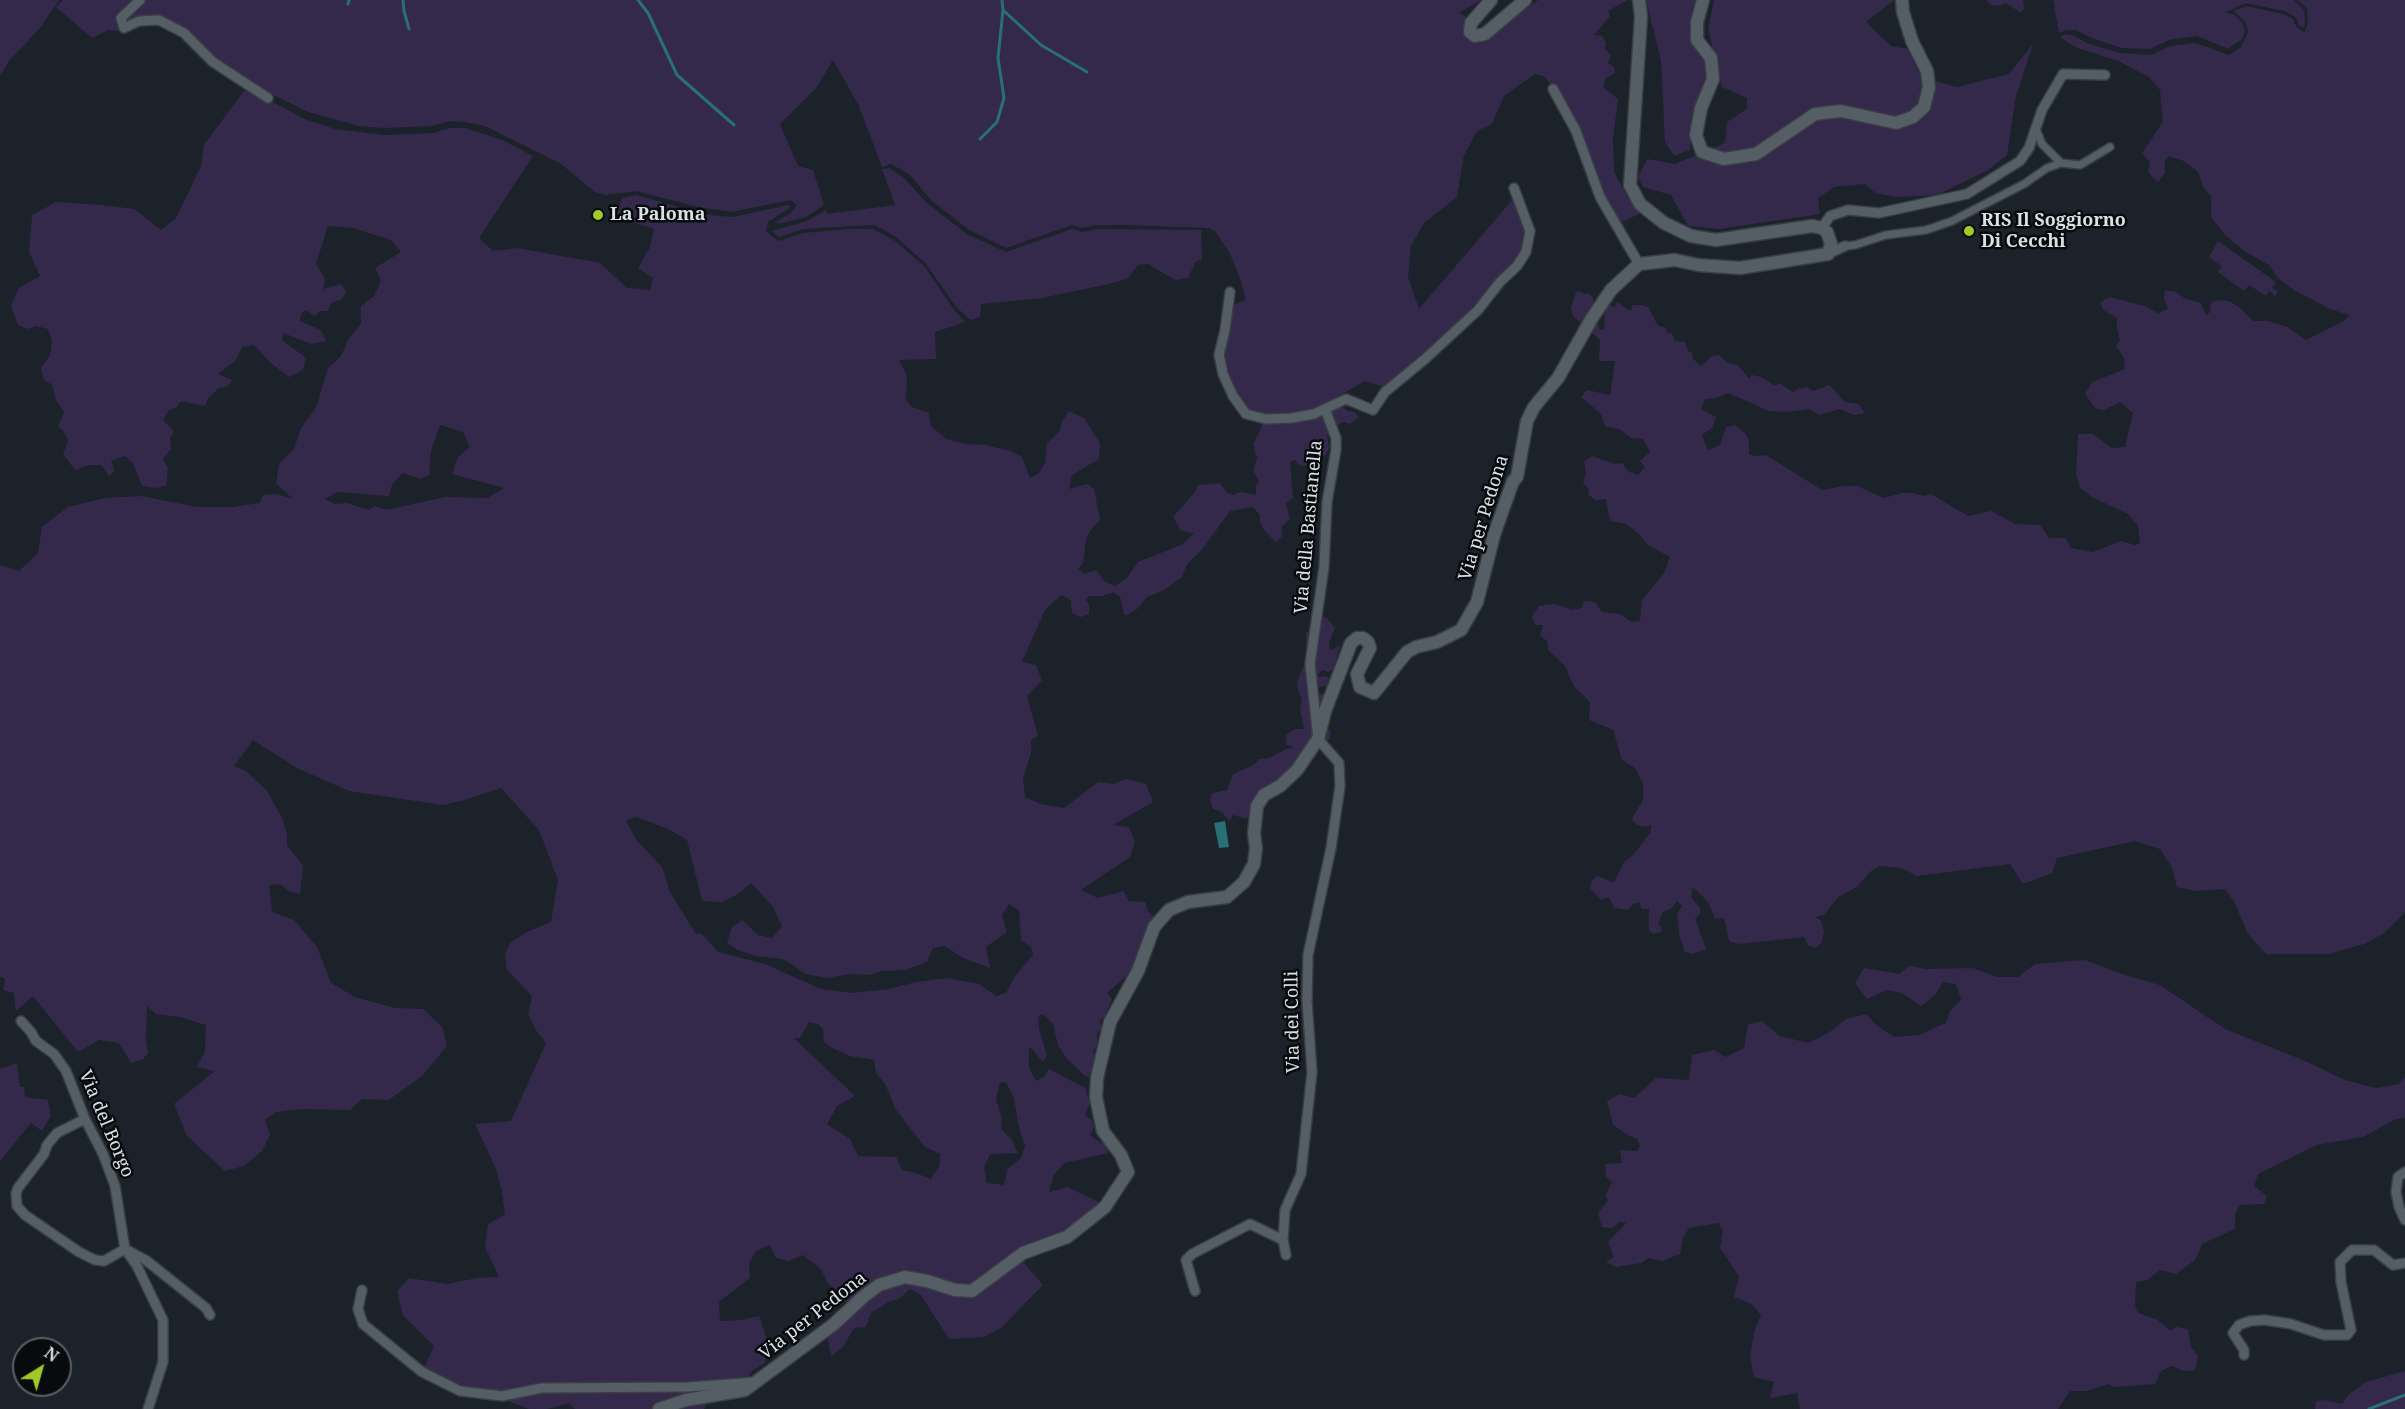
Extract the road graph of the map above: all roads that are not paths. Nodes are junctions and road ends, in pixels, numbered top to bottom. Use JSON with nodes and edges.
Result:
{"nodes":[{"id":1,"x":140,"y":0,"type":"edge"},
{"id":2,"x":1491,"y":0,"type":"edge"},
{"id":3,"x":1525,"y":0,"type":"edge"},
{"id":4,"x":1639,"y":0,"type":"edge"},
{"id":5,"x":1703,"y":0,"type":"edge"},
{"id":6,"x":1902,"y":0,"type":"edge"},
{"id":7,"x":2105,"y":75,"type":"dead end"},
{"id":8,"x":1553,"y":89,"type":"dead end"},
{"id":9,"x":268,"y":98,"type":"dead end"},
{"id":10,"x":2036,"y":129,"type":"junction"},
{"id":11,"x":2110,"y":147,"type":"dead end"},
{"id":12,"x":2061,"y":163,"type":"junction"},
{"id":13,"x":1515,"y":188,"type":"dead end"},
{"id":14,"x":1822,"y":228,"type":"junction"},
{"id":15,"x":1845,"y":246,"type":"joint"},
{"id":16,"x":1828,"y":255,"type":"junction"},
{"id":17,"x":1639,"y":264,"type":"junction"},
{"id":18,"x":1230,"y":292,"type":"dead end"},
{"id":19,"x":1325,"y":409,"type":"junction"},
{"id":20,"x":1318,"y":739,"type":"junction"},
{"id":21,"x":21,"y":1021,"type":"dead end"},
{"id":22,"x":85,"y":1119,"type":"junction"},
{"id":23,"x":2405,"y":1172,"type":"edge"},
{"id":24,"x":2405,"y":1220,"type":"edge"},
{"id":25,"x":1283,"y":1240,"type":"junction"},
{"id":26,"x":125,"y":1249,"type":"junction"},
{"id":27,"x":1286,"y":1255,"type":"dead end"},
{"id":28,"x":2405,"y":1263,"type":"edge"},
{"id":29,"x":362,"y":1290,"type":"dead end"},
{"id":30,"x":1195,"y":1291,"type":"dead end"},
{"id":31,"x":210,"y":1315,"type":"dead end"},
{"id":32,"x":2244,"y":1355,"type":"dead end"},
{"id":33,"x":758,"y":1382,"type":"junction"},
{"id":34,"x":148,"y":1409,"type":"edge"},
{"id":35,"x":659,"y":1409,"type":"edge"}],
"edges":[{"from":1,"to":9,"type":"street"},
{"from":2,"to":3,"type":"street"},
{"from":4,"to":14,"type":"street"},
{"from":5,"to":6,"type":"street"},
{"from":7,"to":10,"type":"street"},
{"from":8,"to":17,"type":"street"},
{"from":10,"to":12,"type":"street"},
{"from":10,"to":14,"type":"street"},
{"from":11,"to":12,"type":"street"},
{"from":12,"to":15,"type":"street"},
{"from":13,"to":19,"type":"street"},
{"from":14,"to":16,"type":"street"},
{"from":15,"to":16,"type":"street"},
{"from":16,"to":17,"type":"street"},
{"from":17,"to":20,"type":"street","name":"Via per Pedona"},
{"from":18,"to":19,"type":"street"},
{"from":19,"to":20,"type":"street","name":"Via della Bastianella"},
{"from":20,"to":25,"type":"street","name":"Via dei Colli"},
{"from":20,"to":33,"type":"street","name":"Via per Pedona"},
{"from":21,"to":22,"type":"street","name":"Via del Borgo"},
{"from":22,"to":26,"type":"street","name":"Via del Borgo"},
{"from":22,"to":26,"type":"street"},
{"from":23,"to":24,"type":"street"},
{"from":25,"to":27,"type":"street","name":"Via dei Colli"},
{"from":25,"to":30,"type":"street"},
{"from":26,"to":31,"type":"street"},
{"from":26,"to":34,"type":"street","name":"Via del Borgo"},
{"from":28,"to":32,"type":"street"},
{"from":29,"to":33,"type":"street"},
{"from":33,"to":35,"type":"street","name":"Via per Pedona"}]}
